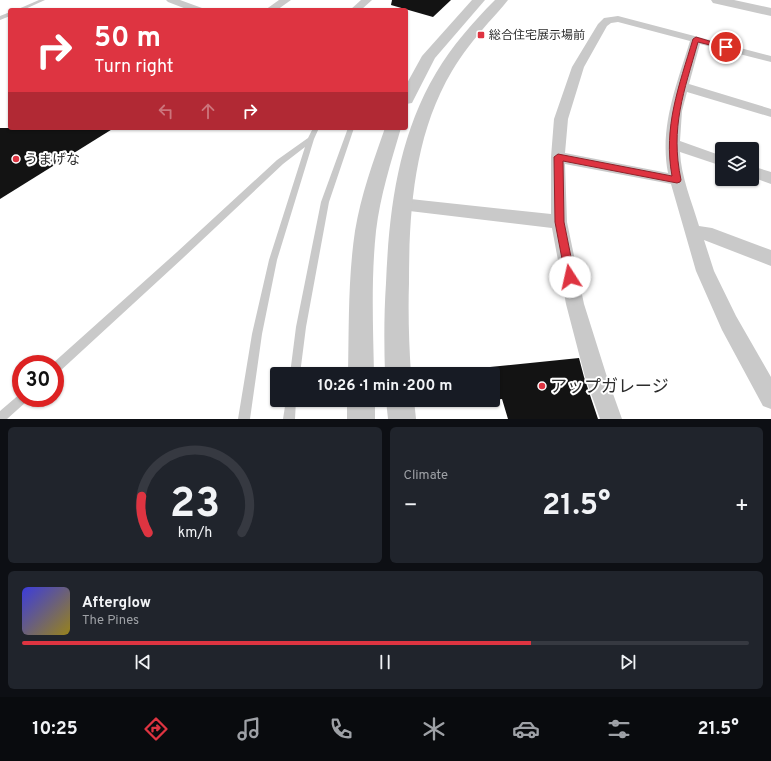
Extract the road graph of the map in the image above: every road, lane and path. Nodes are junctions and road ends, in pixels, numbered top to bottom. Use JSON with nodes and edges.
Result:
{"nodes":[{"id":1,"x":43,"y":0,"type":"edge"},
{"id":2,"x":171,"y":0,"type":"edge"},
{"id":3,"x":286,"y":0,"type":"edge"},
{"id":4,"x":367,"y":0,"type":"edge"},
{"id":5,"x":479,"y":0,"type":"edge"},
{"id":6,"x":502,"y":0,"type":"edge"},
{"id":7,"x":717,"y":0,"type":"edge"},
{"id":8,"x":747,"y":0,"type":"edge"},
{"id":9,"x":771,"y":5,"type":"edge"},
{"id":10,"x":25,"y":8,"type":"edge"},
{"id":11,"x":193,"y":8,"type":"edge"},
{"id":12,"x":273,"y":8,"type":"edge"},
{"id":13,"x":357,"y":8,"type":"edge"},
{"id":14,"x":771,"y":12,"type":"edge"},
{"id":15,"x":696,"y":39,"type":"junction"},
{"id":16,"x":771,"y":59,"type":"edge"},
{"id":17,"x":681,"y":86,"type":"junction"},
{"id":18,"x":408,"y":91,"type":"edge"},
{"id":19,"x":771,"y":113,"type":"edge"},
{"id":20,"x":315,"y":130,"type":"edge"},
{"id":21,"x":350,"y":130,"type":"edge"},
{"id":22,"x":392,"y":130,"type":"edge"},
{"id":23,"x":311,"y":139,"type":"junction"},
{"id":24,"x":673,"y":144,"type":"junction"},
{"id":25,"x":558,"y":157,"type":"junction"},
{"id":26,"x":715,"y":159,"type":"edge"},
{"id":27,"x":759,"y":174,"type":"edge"},
{"id":28,"x":771,"y":178,"type":"edge"},
{"id":29,"x":677,"y":180,"type":"junction"},
{"id":30,"x":401,"y":204,"type":"junction"},
{"id":31,"x":560,"y":222,"type":"junction"},
{"id":32,"x":693,"y":232,"type":"junction"},
{"id":33,"x":771,"y":258,"type":"edge"},
{"id":34,"x":64,"y":360,"type":"edge"},
{"id":35,"x":296,"y":367,"type":"edge"},
{"id":36,"x":361,"y":367,"type":"edge"},
{"id":37,"x":397,"y":367,"type":"edge"},
{"id":38,"x":768,"y":390,"type":"edge"},
{"id":39,"x":12,"y":407,"type":"edge"},
{"id":40,"x":290,"y":407,"type":"edge"},
{"id":41,"x":361,"y":407,"type":"edge"},
{"id":42,"x":401,"y":407,"type":"edge"},
{"id":43,"x":0,"y":418,"type":"edge"},
{"id":44,"x":244,"y":419,"type":"edge"},
{"id":45,"x":289,"y":419,"type":"edge"},
{"id":46,"x":361,"y":419,"type":"edge"},
{"id":47,"x":402,"y":419,"type":"edge"},
{"id":48,"x":611,"y":419,"type":"edge"}],
"edges":[{"from":1,"to":10,"type":"lane"},
{"from":2,"to":11,"type":"street"},
{"from":3,"to":12,"type":"street"},
{"from":4,"to":13,"type":"street"},
{"from":5,"to":18,"type":"street"},
{"from":6,"to":30,"type":"street"},
{"from":7,"to":14,"type":"street"},
{"from":8,"to":9,"type":"street"},
{"from":15,"to":16,"type":"street"},
{"from":15,"to":17,"type":"street"},
{"from":15,"to":25,"type":"street"},
{"from":17,"to":19,"type":"street"},
{"from":17,"to":24,"type":"street"},
{"from":20,"to":23,"type":"lane"},
{"from":21,"to":35,"type":"lane"},
{"from":22,"to":36,"type":"street"},
{"from":23,"to":34,"type":"lane"},
{"from":23,"to":44,"type":"lane"},
{"from":24,"to":26,"type":"street"},
{"from":24,"to":29,"type":"street"},
{"from":25,"to":29,"type":"street"},
{"from":25,"to":31,"type":"street"},
{"from":27,"to":28,"type":"street"},
{"from":29,"to":32,"type":"street"},
{"from":30,"to":31,"type":"street"},
{"from":30,"to":37,"type":"street"},
{"from":31,"to":48,"type":"street"},
{"from":32,"to":33,"type":"street"},
{"from":32,"to":38,"type":"street"},
{"from":39,"to":43,"type":"lane"},
{"from":40,"to":45,"type":"lane"},
{"from":41,"to":46,"type":"street"},
{"from":42,"to":47,"type":"street"}]}
